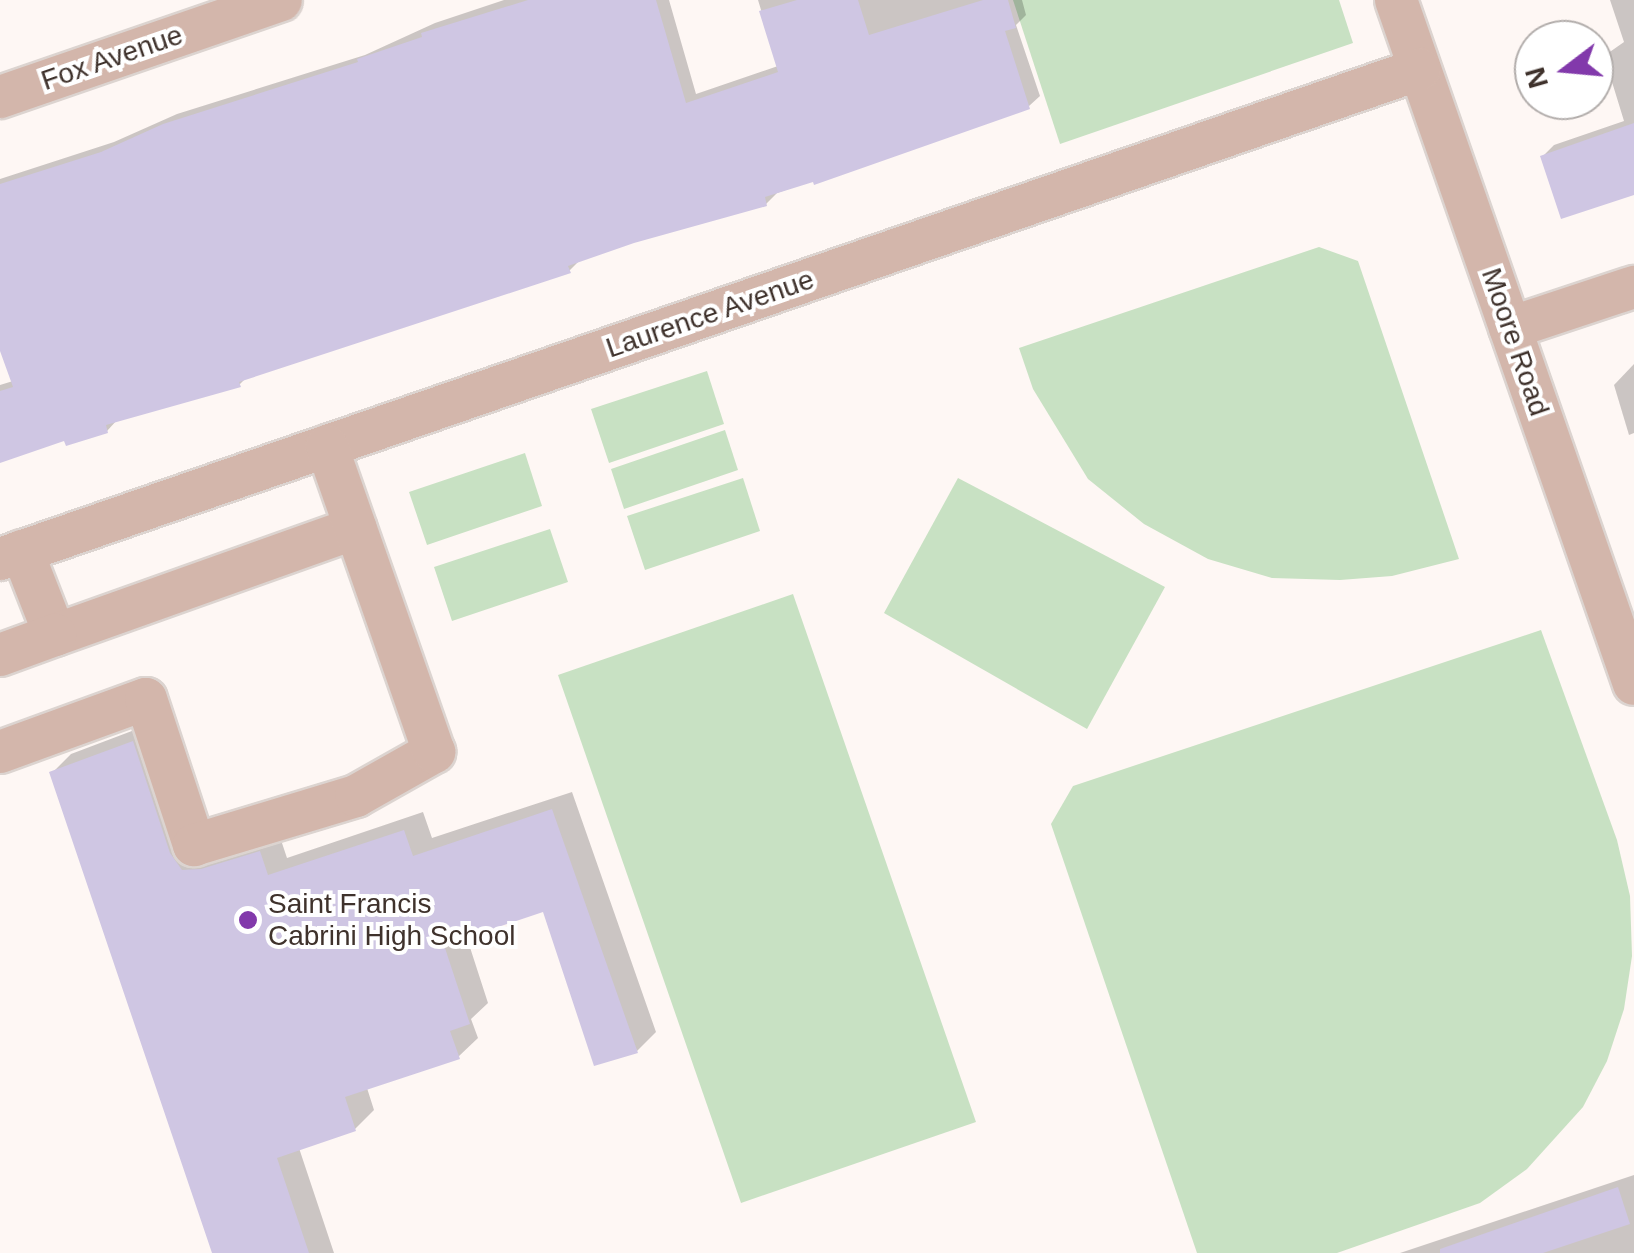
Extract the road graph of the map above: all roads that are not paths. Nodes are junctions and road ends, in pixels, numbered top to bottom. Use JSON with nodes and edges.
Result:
{"nodes":[{"id":1,"x":281,"y":0,"type":"edge"},
{"id":2,"x":1396,"y":0,"type":"edge"},
{"id":3,"x":1420,"y":69,"type":"junction"},
{"id":4,"x":0,"y":97,"type":"edge"},
{"id":5,"x":1634,"y":287,"type":"edge"},
{"id":6,"x":1510,"y":328,"type":"junction"},
{"id":7,"x":327,"y":446,"type":"junction"},
{"id":8,"x":356,"y":528,"type":"junction"},
{"id":9,"x":11,"y":555,"type":"edge"},
{"id":10,"x":55,"y":635,"type":"junction"},
{"id":11,"x":0,"y":655,"type":"edge"},
{"id":12,"x":1634,"y":684,"type":"edge"},
{"id":13,"x":0,"y":752,"type":"edge"}],
"edges":[{"from":1,"to":4,"type":"street","name":"Fox Avenue"},
{"from":2,"to":3,"type":"street","name":"Moore Road"},
{"from":3,"to":6,"type":"street","name":"Moore Road"},
{"from":3,"to":7,"type":"street","name":"Laurence Avenue"},
{"from":5,"to":6,"type":"street"},
{"from":6,"to":12,"type":"street","name":"Moore Road"},
{"from":7,"to":8,"type":"street"},
{"from":7,"to":9,"type":"street","name":"Laurence Avenue"},
{"from":8,"to":10,"type":"street"},
{"from":8,"to":13,"type":"street"},
{"from":9,"to":10,"type":"street"},
{"from":10,"to":11,"type":"street"}]}
